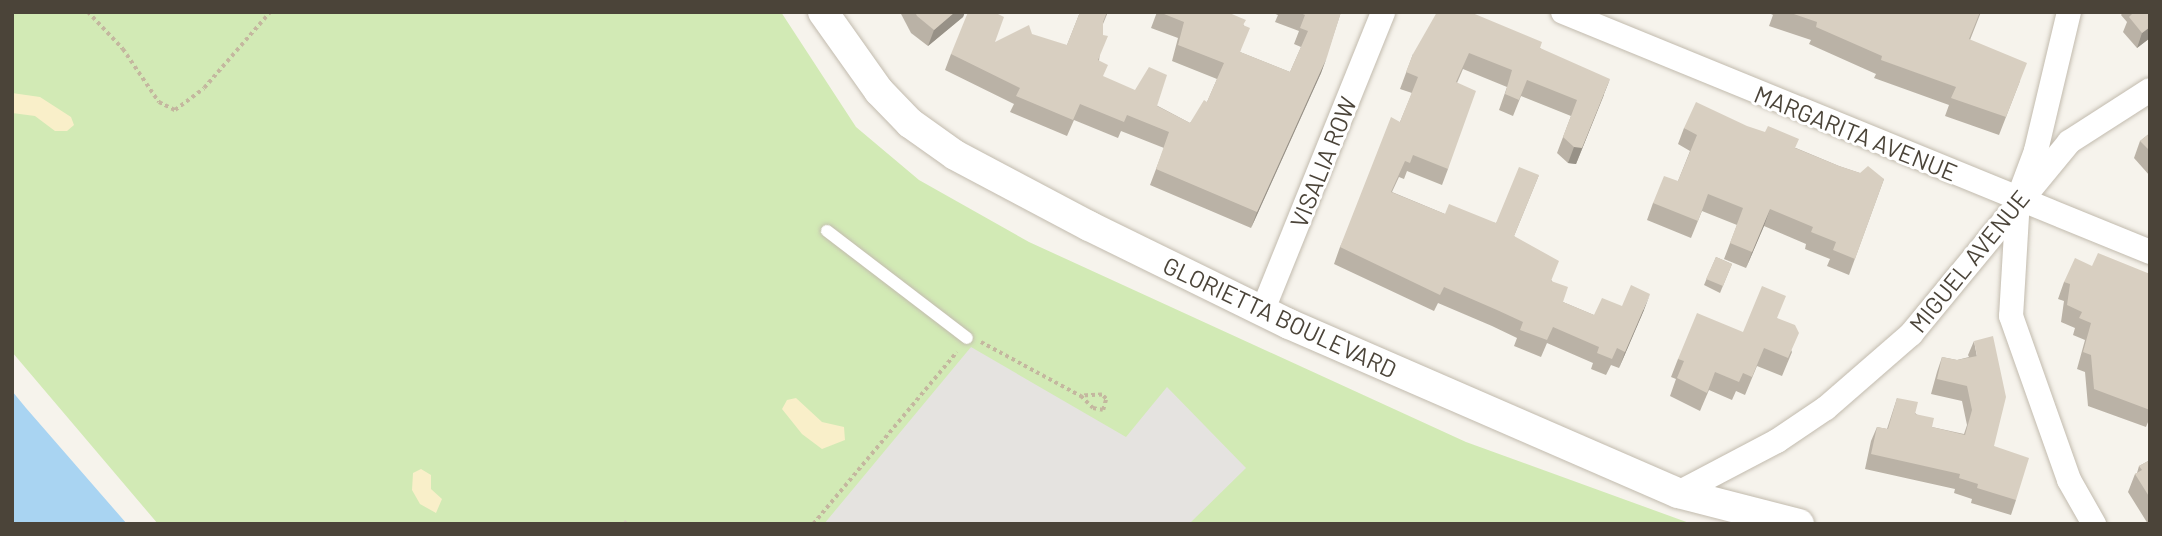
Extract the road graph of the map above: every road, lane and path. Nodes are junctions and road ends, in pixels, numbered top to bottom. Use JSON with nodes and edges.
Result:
{"nodes":[{"id":1,"x":88,"y":12,"type":"edge"},
{"id":2,"x":270,"y":12,"type":"edge"},
{"id":3,"x":823,"y":12,"type":"edge"},
{"id":4,"x":1383,"y":12,"type":"edge"},
{"id":5,"x":1563,"y":12,"type":"edge"},
{"id":6,"x":2070,"y":12,"type":"edge"},
{"id":7,"x":2150,"y":90,"type":"edge"},
{"id":8,"x":2018,"y":199,"type":"junction"},
{"id":9,"x":827,"y":231,"type":"dead end"},
{"id":10,"x":2150,"y":252,"type":"edge"},
{"id":11,"x":1262,"y":312,"type":"junction"},
{"id":12,"x":967,"y":338,"type":"junction"},
{"id":13,"x":1081,"y":396,"type":"junction"},
{"id":14,"x":1678,"y":493,"type":"junction"},
{"id":15,"x":813,"y":524,"type":"edge"},
{"id":16,"x":1798,"y":524,"type":"edge"},
{"id":17,"x":2094,"y":524,"type":"edge"}],
"edges":[{"from":1,"to":2,"type":"path"},
{"from":3,"to":11,"type":"street","name":"GLORIETTA BOULEVARD"},
{"from":4,"to":11,"type":"street","name":"VISALIA ROW"},
{"from":5,"to":8,"type":"street","name":"MARGARITA AVENUE"},
{"from":6,"to":8,"type":"street"},
{"from":7,"to":8,"type":"street","name":"MIGUEL AVENUE"},
{"from":8,"to":10,"type":"street","name":"MARGARITA AVENUE"},
{"from":8,"to":14,"type":"street","name":"MIGUEL AVENUE"},
{"from":8,"to":17,"type":"street"},
{"from":9,"to":12,"type":"lane"},
{"from":11,"to":14,"type":"street","name":"GLORIETTA BOULEVARD"},
{"from":12,"to":13,"type":"path"},
{"from":12,"to":15,"type":"path"},
{"from":13,"to":13,"type":"path"},
{"from":14,"to":16,"type":"street","name":"GLORIETTA BOULEVARD"}]}
